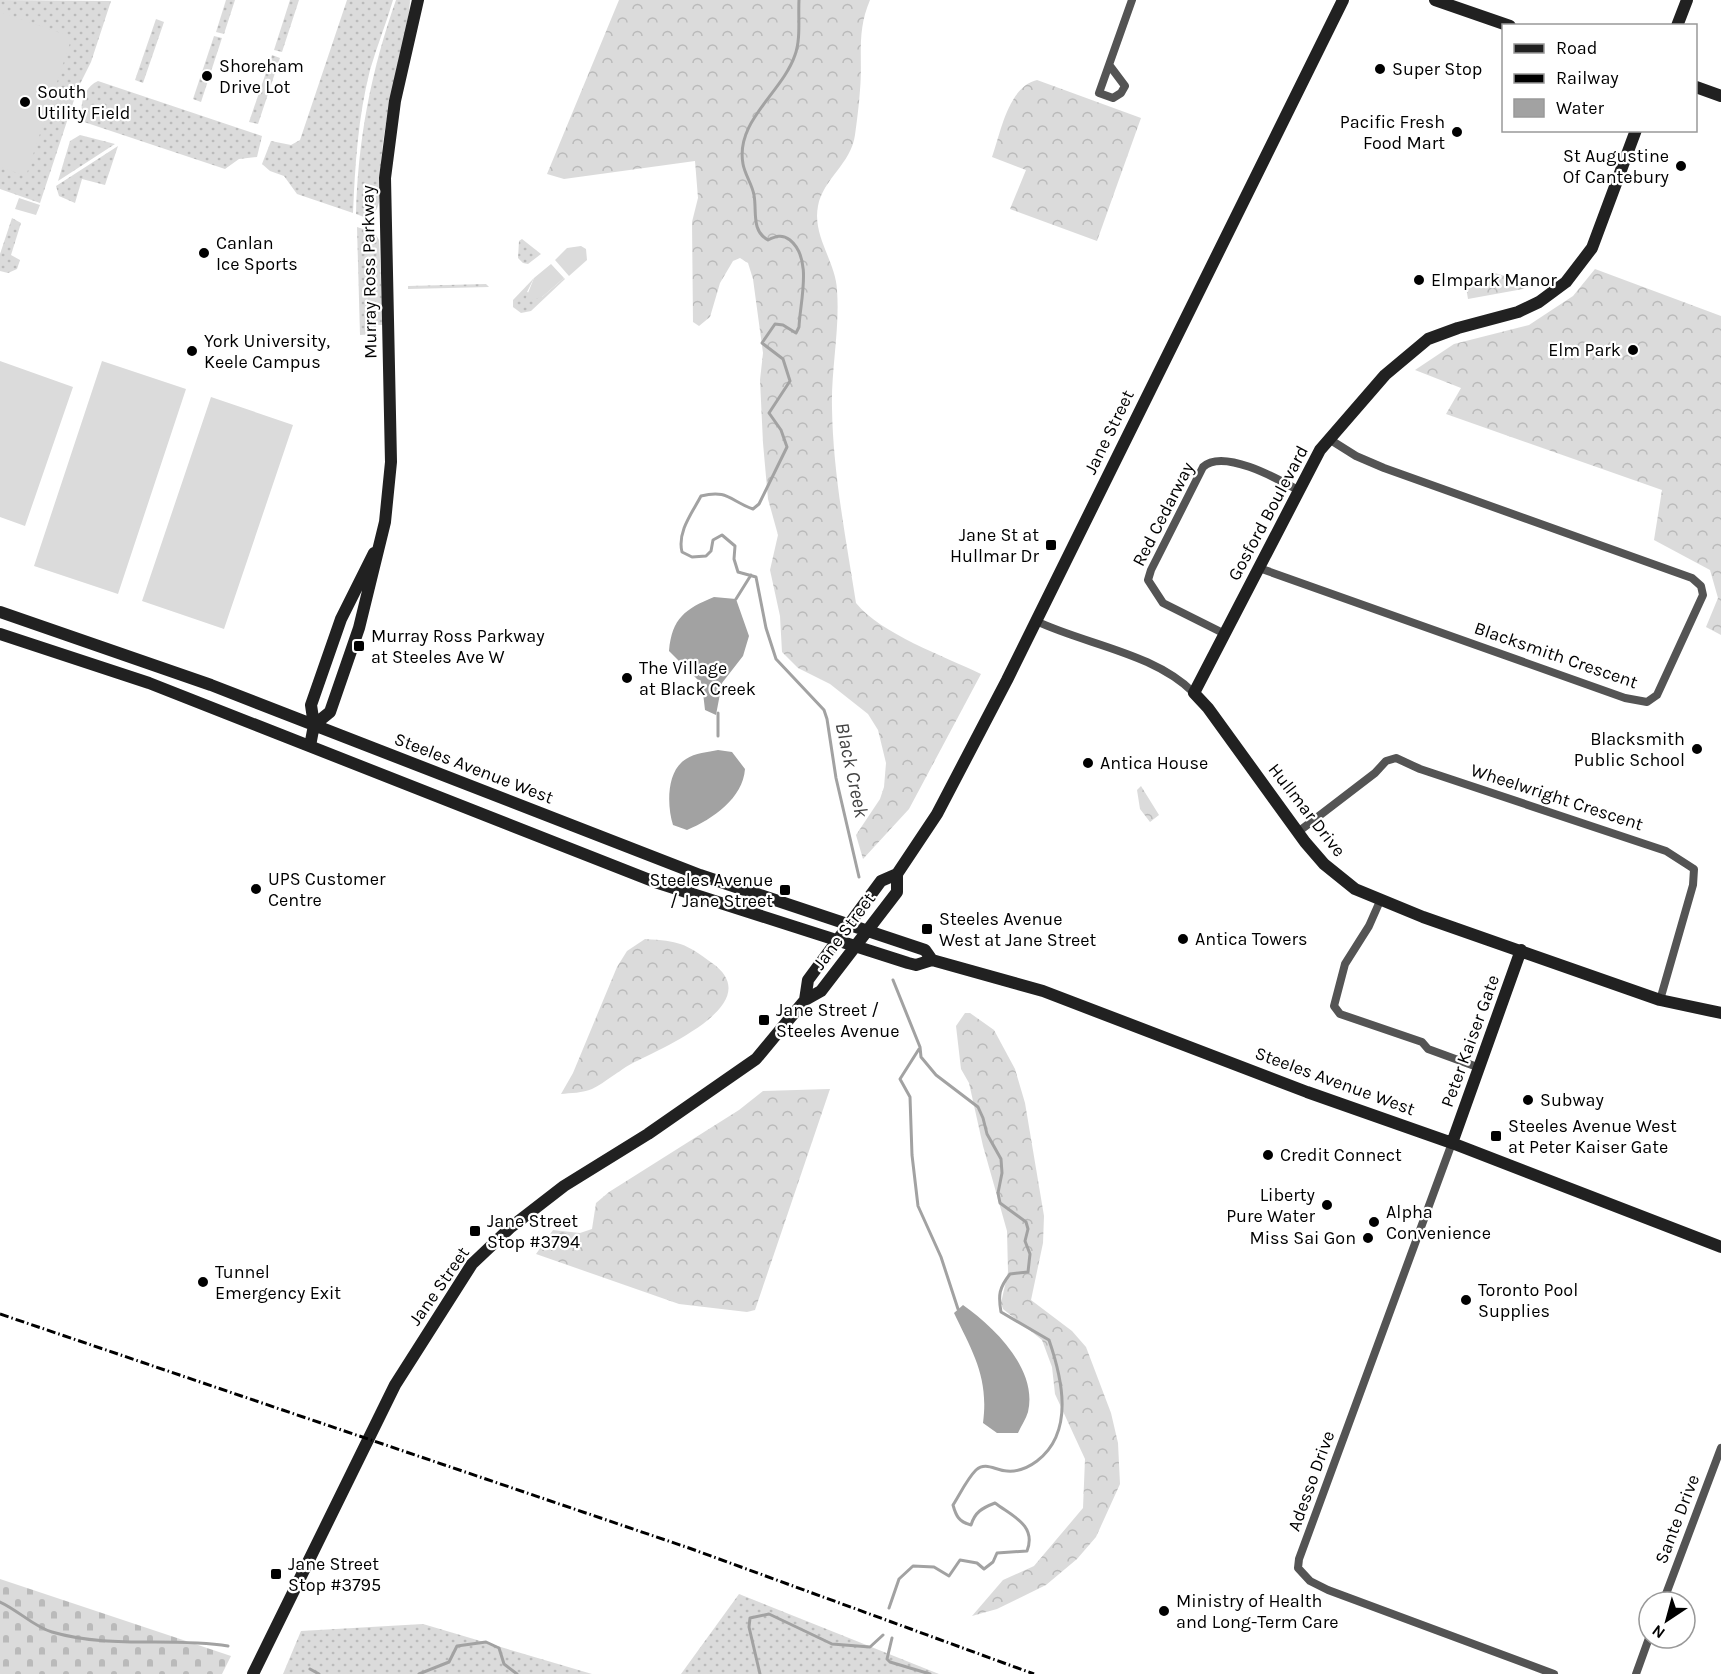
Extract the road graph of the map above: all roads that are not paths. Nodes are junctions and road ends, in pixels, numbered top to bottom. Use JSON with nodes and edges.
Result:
{"nodes":[{"id":1,"x":418,"y":0,"type":"edge"},
{"id":2,"x":1132,"y":0,"type":"edge"},
{"id":3,"x":1343,"y":0,"type":"edge"},
{"id":4,"x":1435,"y":0,"type":"edge"},
{"id":5,"x":1687,"y":0,"type":"edge"},
{"id":6,"x":1504,"y":24,"type":"edge"},
{"id":7,"x":1678,"y":24,"type":"edge"},
{"id":8,"x":1110,"y":66,"type":"dead end"},
{"id":9,"x":1697,"y":88,"type":"edge"},
{"id":10,"x":1721,"y":96,"type":"edge"},
{"id":11,"x":1635,"y":132,"type":"edge"},
{"id":12,"x":1329,"y":439,"type":"junction"},
{"id":13,"x":1298,"y":490,"type":"junction"},
{"id":14,"x":379,"y":545,"type":"junction"},
{"id":15,"x":1259,"y":568,"type":"junction"},
{"id":16,"x":0,"y":612,"type":"edge"},
{"id":17,"x":1036,"y":621,"type":"junction"},
{"id":18,"x":0,"y":634,"type":"edge"},
{"id":19,"x":1225,"y":634,"type":"junction"},
{"id":20,"x":1194,"y":693,"type":"junction"},
{"id":21,"x":314,"y":725,"type":"junction"},
{"id":22,"x":310,"y":746,"type":"junction"},
{"id":23,"x":504,"y":798,"type":"junction"},
{"id":24,"x":496,"y":818,"type":"junction"},
{"id":25,"x":1298,"y":832,"type":"junction"},
{"id":26,"x":897,"y":874,"type":"junction"},
{"id":27,"x":1380,"y":901,"type":"junction"},
{"id":28,"x":849,"y":925,"type":"junction"},
{"id":29,"x":867,"y":931,"type":"junction"},
{"id":30,"x":836,"y":941,"type":"junction"},
{"id":31,"x":855,"y":947,"type":"junction"},
{"id":32,"x":1521,"y":950,"type":"junction"},
{"id":33,"x":932,"y":960,"type":"junction"},
{"id":34,"x":804,"y":1000,"type":"junction"},
{"id":35,"x":1660,"y":1000,"type":"junction"},
{"id":36,"x":1721,"y":1013,"type":"edge"},
{"id":37,"x":1480,"y":1068,"type":"junction"},
{"id":38,"x":1452,"y":1143,"type":"junction"},
{"id":39,"x":1721,"y":1247,"type":"edge"},
{"id":40,"x":1721,"y":1448,"type":"edge"},
{"id":41,"x":1668,"y":1590,"type":"edge"},
{"id":42,"x":1645,"y":1650,"type":"edge"},
{"id":43,"x":254,"y":1674,"type":"edge"},
{"id":44,"x":1554,"y":1674,"type":"edge"},
{"id":45,"x":1636,"y":1674,"type":"edge"}],
"edges":[{"from":1,"to":14,"type":"main road","name":"Murray Ross Parkway"},
{"from":2,"to":8,"type":"street"},
{"from":3,"to":17,"type":"main road","name":"Jane Street"},
{"from":4,"to":6,"type":"main road"},
{"from":5,"to":7,"type":"main road"},
{"from":9,"to":10,"type":"main road"},
{"from":11,"to":12,"type":"main road","name":"Gosford Boulevard"},
{"from":12,"to":13,"type":"main road","name":"Gosford Boulevard"},
{"from":12,"to":15,"type":"street","name":"Blacksmith Crescent"},
{"from":13,"to":15,"type":"main road","name":"Gosford Boulevard"},
{"from":13,"to":19,"type":"street","name":"Red Cedarway"},
{"from":14,"to":21,"type":"main road","name":"Murray Ross Parkway"},
{"from":14,"to":21,"type":"main road","name":"Murray Ross Parkway"},
{"from":15,"to":19,"type":"main road","name":"Gosford Boulevard"},
{"from":16,"to":21,"type":"main road","name":"Steeles Avenue West"},
{"from":17,"to":20,"type":"street","name":"Hullmar Drive"},
{"from":17,"to":26,"type":"main road","name":"Jane Street"},
{"from":18,"to":22,"type":"main road","name":"Steeles Avenue West"},
{"from":19,"to":20,"type":"main road","name":"Gosford Boulevard"},
{"from":20,"to":25,"type":"main road","name":"Hullmar Drive"},
{"from":21,"to":22,"type":"main road","name":"Murray Ross Parkway"},
{"from":21,"to":23,"type":"main road","name":"Steeles Avenue West"},
{"from":22,"to":24,"type":"main road","name":"Steeles Avenue West"},
{"from":23,"to":24,"type":"main road"},
{"from":23,"to":28,"type":"main road","name":"Steeles Avenue West"},
{"from":24,"to":30,"type":"main road","name":"Steeles Avenue West"},
{"from":25,"to":27,"type":"main road","name":"Hullmar Drive"},
{"from":25,"to":35,"type":"street","name":"Wheelwright Crescent"},
{"from":26,"to":28,"type":"main road","name":"Jane Street"},
{"from":26,"to":29,"type":"main road","name":"Jane Street"},
{"from":27,"to":32,"type":"main road","name":"Hullmar Drive"},
{"from":27,"to":37,"type":"street"},
{"from":28,"to":29,"type":"main road","name":"Steeles Avenue West"},
{"from":28,"to":30,"type":"main road","name":"Jane Street"},
{"from":29,"to":31,"type":"main road","name":"Jane Street"},
{"from":29,"to":33,"type":"main road","name":"Steeles Avenue West"},
{"from":30,"to":31,"type":"main road","name":"Steeles Avenue West"},
{"from":30,"to":34,"type":"main road","name":"Jane Street"},
{"from":31,"to":33,"type":"main road","name":"Steeles Avenue West"},
{"from":31,"to":34,"type":"main road","name":"Jane Street"},
{"from":32,"to":35,"type":"main road","name":"Hullmar Drive"},
{"from":32,"to":37,"type":"main road","name":"Peter Kaiser Gate"},
{"from":33,"to":38,"type":"main road","name":"Steeles Avenue West"},
{"from":34,"to":43,"type":"main road","name":"Jane Street"},
{"from":35,"to":36,"type":"main road","name":"Hullmar Drive"},
{"from":37,"to":38,"type":"main road","name":"Peter Kaiser Gate"},
{"from":38,"to":39,"type":"main road","name":"Steeles Avenue West"},
{"from":38,"to":44,"type":"street","name":"Adesso Drive"},
{"from":40,"to":41,"type":"street","name":"Sante Drive"},
{"from":42,"to":45,"type":"street"}]}
